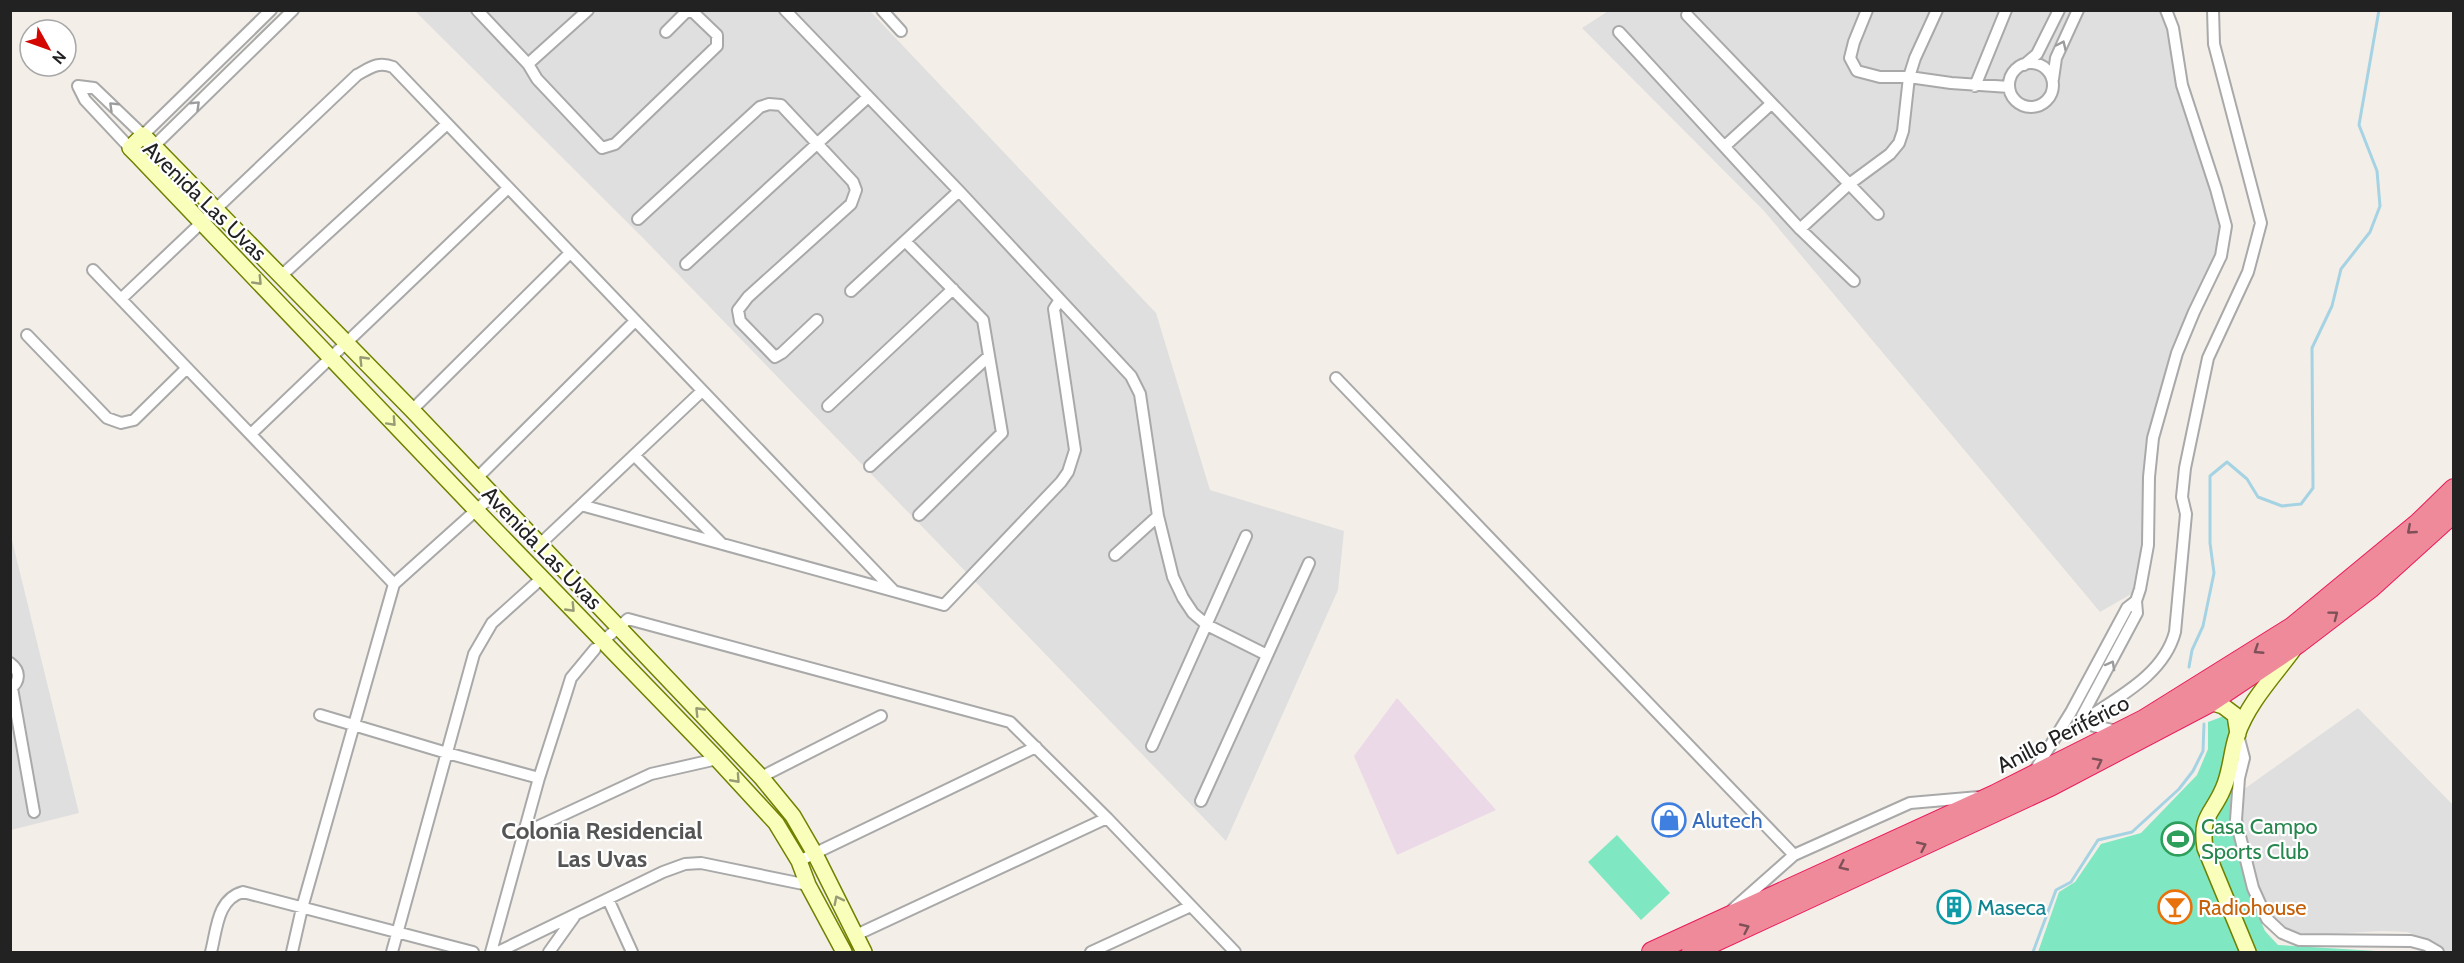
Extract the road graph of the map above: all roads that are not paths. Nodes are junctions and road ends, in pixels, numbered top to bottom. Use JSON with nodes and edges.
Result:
{"nodes":[{"id":1,"x":271,"y":10,"type":"edge"},
{"id":2,"x":292,"y":10,"type":"edge"},
{"id":3,"x":477,"y":10,"type":"edge"},
{"id":4,"x":588,"y":10,"type":"edge"},
{"id":5,"x":785,"y":10,"type":"edge"},
{"id":6,"x":882,"y":10,"type":"edge"},
{"id":7,"x":1867,"y":10,"type":"edge"},
{"id":8,"x":1937,"y":10,"type":"edge"},
{"id":9,"x":2006,"y":10,"type":"edge"},
{"id":10,"x":2059,"y":10,"type":"edge"},
{"id":11,"x":2078,"y":10,"type":"edge"},
{"id":12,"x":2166,"y":10,"type":"edge"},
{"id":13,"x":2213,"y":10,"type":"edge"},
{"id":14,"x":1687,"y":15,"type":"dead end"},
{"id":15,"x":666,"y":32,"type":"dead end"},
{"id":16,"x":901,"y":32,"type":"dead end"},
{"id":17,"x":1619,"y":32,"type":"dead end"},
{"id":18,"x":528,"y":64,"type":"junction"},
{"id":19,"x":2024,"y":65,"type":"junction"},
{"id":20,"x":1909,"y":77,"type":"junction"},
{"id":21,"x":2053,"y":83,"type":"junction"},
{"id":22,"x":1975,"y":86,"type":"junction"},
{"id":23,"x":2009,"y":87,"type":"junction"},
{"id":24,"x":868,"y":96,"type":"junction"},
{"id":25,"x":1771,"y":104,"type":"junction"},
{"id":26,"x":447,"y":124,"type":"junction"},
{"id":27,"x":148,"y":141,"type":"junction"},
{"id":28,"x":818,"y":143,"type":"junction"},
{"id":29,"x":1725,"y":146,"type":"junction"},
{"id":30,"x":130,"y":147,"type":"junction"},
{"id":31,"x":1848,"y":185,"type":"junction"},
{"id":32,"x":508,"y":188,"type":"junction"},
{"id":33,"x":959,"y":191,"type":"junction"},
{"id":34,"x":214,"y":208,"type":"junction"},
{"id":35,"x":1878,"y":214,"type":"dead end"},
{"id":36,"x":638,"y":219,"type":"dead end"},
{"id":37,"x":201,"y":222,"type":"junction"},
{"id":38,"x":1800,"y":229,"type":"junction"},
{"id":39,"x":905,"y":241,"type":"junction"},
{"id":40,"x":570,"y":253,"type":"junction"},
{"id":41,"x":686,"y":264,"type":"dead end"},
{"id":42,"x":93,"y":270,"type":"dead end"},
{"id":43,"x":281,"y":276,"type":"junction"},
{"id":44,"x":1854,"y":281,"type":"dead end"},
{"id":45,"x":953,"y":289,"type":"junction"},
{"id":46,"x":851,"y":291,"type":"dead end"},
{"id":47,"x":121,"y":299,"type":"junction"},
{"id":48,"x":1059,"y":300,"type":"junction"},
{"id":49,"x":817,"y":320,"type":"dead end"},
{"id":50,"x":635,"y":321,"type":"junction"},
{"id":51,"x":27,"y":335,"type":"dead end"},
{"id":52,"x":346,"y":343,"type":"junction"},
{"id":53,"x":989,"y":356,"type":"junction"},
{"id":54,"x":331,"y":357,"type":"junction"},
{"id":55,"x":187,"y":368,"type":"junction"},
{"id":56,"x":1336,"y":378,"type":"dead end"},
{"id":57,"x":702,"y":390,"type":"junction"},
{"id":58,"x":828,"y":406,"type":"dead end"},
{"id":59,"x":412,"y":410,"type":"junction"},
{"id":60,"x":251,"y":434,"type":"junction"},
{"id":61,"x":634,"y":454,"type":"junction"},
{"id":62,"x":870,"y":466,"type":"dead end"},
{"id":63,"x":476,"y":479,"type":"junction"},
{"id":64,"x":2454,"y":489,"type":"edge"},
{"id":65,"x":492,"y":496,"type":"junction"},
{"id":66,"x":581,"y":505,"type":"junction"},
{"id":67,"x":476,"y":510,"type":"junction"},
{"id":68,"x":2454,"y":512,"type":"edge"},
{"id":69,"x":919,"y":515,"type":"dead end"},
{"id":70,"x":1158,"y":516,"type":"junction"},
{"id":71,"x":1246,"y":536,"type":"dead end"},
{"id":72,"x":722,"y":544,"type":"junction"},
{"id":73,"x":539,"y":545,"type":"junction"},
{"id":74,"x":1115,"y":555,"type":"dead end"},
{"id":75,"x":1308,"y":563,"type":"dead end"},
{"id":76,"x":542,"y":578,"type":"junction"},
{"id":77,"x":394,"y":584,"type":"junction"},
{"id":78,"x":892,"y":590,"type":"junction"},
{"id":79,"x":1207,"y":625,"type":"junction"},
{"id":80,"x":617,"y":627,"type":"junction"},
{"id":81,"x":2298,"y":643,"type":"junction"},
{"id":82,"x":599,"y":645,"type":"junction"},
{"id":83,"x":1267,"y":655,"type":"junction"},
{"id":84,"x":10,"y":663,"type":"edge"},
{"id":85,"x":11,"y":688,"type":"edge"},
{"id":86,"x":2210,"y":702,"type":"junction"},
{"id":87,"x":320,"y":715,"type":"dead end"},
{"id":88,"x":881,"y":716,"type":"dead end"},
{"id":89,"x":2080,"y":716,"type":"junction"},
{"id":90,"x":355,"y":725,"type":"junction"},
{"id":91,"x":2122,"y":731,"type":"junction"},
{"id":92,"x":2238,"y":734,"type":"junction"},
{"id":93,"x":1152,"y":746,"type":"dead end"},
{"id":94,"x":1036,"y":747,"type":"junction"},
{"id":95,"x":447,"y":753,"type":"junction"},
{"id":96,"x":717,"y":759,"type":"junction"},
{"id":97,"x":761,"y":777,"type":"junction"},
{"id":98,"x":2031,"y":777,"type":"junction"},
{"id":99,"x":539,"y":778,"type":"junction"},
{"id":100,"x":1995,"y":795,"type":"junction"},
{"id":101,"x":1201,"y":801,"type":"dead end"},
{"id":102,"x":34,"y":812,"type":"dead end"},
{"id":103,"x":1107,"y":818,"type":"junction"},
{"id":104,"x":524,"y":833,"type":"junction"},
{"id":105,"x":815,"y":854,"type":"junction"},
{"id":106,"x":1794,"y":855,"type":"junction"},
{"id":107,"x":799,"y":861,"type":"junction"},
{"id":108,"x":808,"y":885,"type":"junction"},
{"id":109,"x":608,"y":899,"type":"junction"},
{"id":110,"x":1191,"y":906,"type":"junction"},
{"id":111,"x":302,"y":908,"type":"junction"},
{"id":112,"x":576,"y":915,"type":"junction"},
{"id":113,"x":1715,"y":924,"type":"junction"},
{"id":114,"x":398,"y":933,"type":"junction"},
{"id":115,"x":856,"y":935,"type":"junction"},
{"id":116,"x":211,"y":952,"type":"edge"},
{"id":117,"x":292,"y":952,"type":"edge"},
{"id":118,"x":392,"y":952,"type":"edge"},
{"id":119,"x":473,"y":952,"type":"edge"},
{"id":120,"x":491,"y":952,"type":"edge"},
{"id":121,"x":498,"y":952,"type":"edge"},
{"id":122,"x":549,"y":952,"type":"edge"},
{"id":123,"x":632,"y":952,"type":"edge"},
{"id":124,"x":844,"y":952,"type":"edge"},
{"id":125,"x":864,"y":952,"type":"edge"},
{"id":126,"x":1091,"y":952,"type":"edge"},
{"id":127,"x":1234,"y":952,"type":"edge"},
{"id":128,"x":1652,"y":952,"type":"edge"},
{"id":129,"x":1692,"y":952,"type":"edge"},
{"id":130,"x":2248,"y":952,"type":"edge"},
{"id":131,"x":2438,"y":952,"type":"edge"}],
"edges":[{"from":1,"to":27,"type":"street"},
{"from":27,"to":2,"type":"street","one_way":true},
{"from":3,"to":18,"type":"street"},
{"from":4,"to":18,"type":"street"},
{"from":5,"to":24,"type":"street"},
{"from":6,"to":16,"type":"street"},
{"from":7,"to":20,"type":"street"},
{"from":8,"to":20,"type":"street"},
{"from":9,"to":22,"type":"street"},
{"from":10,"to":19,"type":"street"},
{"from":21,"to":11,"type":"street","one_way":true},
{"from":12,"to":89,"type":"street"},
{"from":13,"to":89,"type":"street"},
{"from":14,"to":25,"type":"street"},
{"from":15,"to":18,"type":"street"},
{"from":17,"to":29,"type":"street"},
{"from":19,"to":21,"type":"street"},
{"from":19,"to":23,"type":"street"},
{"from":20,"to":22,"type":"street"},
{"from":20,"to":31,"type":"street"},
{"from":21,"to":23,"type":"street"},
{"from":22,"to":23,"type":"street"},
{"from":24,"to":28,"type":"street"},
{"from":24,"to":33,"type":"street"},
{"from":25,"to":29,"type":"street"},
{"from":25,"to":31,"type":"street"},
{"from":26,"to":32,"type":"street"},
{"from":26,"to":34,"type":"street"},
{"from":26,"to":43,"type":"street"},
{"from":27,"to":30,"type":"street","name":"Avenida Las Uvas"},
{"from":27,"to":30,"type":"street","one_way":true},
{"from":27,"to":34,"type":"street","name":"Avenida Las Uvas"},
{"from":28,"to":36,"type":"street"},
{"from":28,"to":41,"type":"street"},
{"from":28,"to":49,"type":"street"},
{"from":29,"to":38,"type":"street"},
{"from":30,"to":37,"type":"street","name":"Avenida Las Uvas"},
{"from":31,"to":35,"type":"street"},
{"from":31,"to":38,"type":"street"},
{"from":32,"to":40,"type":"street"},
{"from":32,"to":52,"type":"street"},
{"from":33,"to":39,"type":"street"},
{"from":33,"to":48,"type":"street"},
{"from":34,"to":37,"type":"street"},
{"from":34,"to":43,"type":"street","name":"Avenida Las Uvas"},
{"from":37,"to":47,"type":"street"},
{"from":37,"to":54,"type":"street","name":"Avenida Las Uvas","one_way":true},
{"from":38,"to":44,"type":"street"},
{"from":39,"to":45,"type":"street"},
{"from":39,"to":46,"type":"street"},
{"from":40,"to":50,"type":"street"},
{"from":40,"to":59,"type":"street"},
{"from":42,"to":47,"type":"street"},
{"from":43,"to":52,"type":"street","name":"Avenida Las Uvas"},
{"from":45,"to":53,"type":"street"},
{"from":45,"to":58,"type":"street"},
{"from":47,"to":55,"type":"street"},
{"from":48,"to":70,"type":"street"},
{"from":48,"to":78,"type":"street"},
{"from":50,"to":57,"type":"street"},
{"from":50,"to":63,"type":"street"},
{"from":51,"to":55,"type":"street"},
{"from":52,"to":54,"type":"street"},
{"from":59,"to":52,"type":"street","name":"Avenida Las Uvas","one_way":true},
{"from":53,"to":62,"type":"street"},
{"from":53,"to":69,"type":"street"},
{"from":54,"to":60,"type":"street"},
{"from":54,"to":67,"type":"street","name":"Avenida Las Uvas","one_way":true},
{"from":55,"to":60,"type":"street"},
{"from":56,"to":106,"type":"street"},
{"from":57,"to":61,"type":"street"},
{"from":57,"to":78,"type":"street"},
{"from":59,"to":63,"type":"street","name":"Avenida Las Uvas"},
{"from":60,"to":77,"type":"street"},
{"from":61,"to":66,"type":"street"},
{"from":61,"to":72,"type":"street"},
{"from":63,"to":65,"type":"street","name":"Avenida Las Uvas"},
{"from":64,"to":91,"type":"highway","name":"Anillo Periférico","one_way":true},
{"from":65,"to":67,"type":"street"},
{"from":65,"to":73,"type":"street","name":"Avenida Las Uvas"},
{"from":66,"to":72,"type":"street"},
{"from":66,"to":73,"type":"street"},
{"from":67,"to":76,"type":"street","name":"Avenida Las Uvas"},
{"from":67,"to":77,"type":"street"},
{"from":81,"to":68,"type":"highway","name":"Anillo Periférico","one_way":true},
{"from":70,"to":74,"type":"street"},
{"from":70,"to":79,"type":"street"},
{"from":71,"to":79,"type":"street"},
{"from":72,"to":78,"type":"street"},
{"from":73,"to":80,"type":"street","name":"Avenida Las Uvas"},
{"from":75,"to":83,"type":"street"},
{"from":76,"to":82,"type":"street","name":"Avenida Las Uvas","one_way":true},
{"from":76,"to":95,"type":"street"},
{"from":77,"to":90,"type":"street"},
{"from":79,"to":83,"type":"street"},
{"from":79,"to":93,"type":"street"},
{"from":80,"to":82,"type":"street"},
{"from":80,"to":94,"type":"street"},
{"from":97,"to":80,"type":"street","name":"Avenida Las Uvas","one_way":true},
{"from":81,"to":86,"type":"highway","name":"Anillo Periférico"},
{"from":81,"to":92,"type":"street"},
{"from":82,"to":96,"type":"street","name":"Avenida Las Uvas"},
{"from":82,"to":99,"type":"street"},
{"from":83,"to":101,"type":"street"},
{"from":84,"to":85,"type":"street"},
{"from":85,"to":102,"type":"street"},
{"from":86,"to":92,"type":"street"},
{"from":129,"to":86,"type":"highway","name":"Anillo Periférico","one_way":true},
{"from":87,"to":90,"type":"street"},
{"from":88,"to":97,"type":"street"},
{"from":89,"to":91,"type":"street"},
{"from":89,"to":98,"type":"street"},
{"from":90,"to":95,"type":"street"},
{"from":90,"to":111,"type":"street"},
{"from":91,"to":98,"type":"highway","name":"Anillo Periférico"},
{"from":92,"to":130,"type":"street"},
{"from":92,"to":131,"type":"street"},
{"from":94,"to":103,"type":"street"},
{"from":94,"to":105,"type":"street"},
{"from":95,"to":99,"type":"street"},
{"from":95,"to":114,"type":"street"},
{"from":96,"to":104,"type":"street"},
{"from":96,"to":107,"type":"street","name":"Avenida Las Uvas","one_way":true},
{"from":97,"to":105,"type":"street","name":"Avenida Las Uvas"},
{"from":98,"to":100,"type":"highway","name":"Anillo Periférico"},
{"from":99,"to":104,"type":"street"},
{"from":100,"to":106,"type":"street"},
{"from":100,"to":113,"type":"highway","name":"Anillo Periférico","one_way":true},
{"from":103,"to":110,"type":"street"},
{"from":103,"to":115,"type":"street"},
{"from":104,"to":120,"type":"street"},
{"from":105,"to":107,"type":"street"},
{"from":115,"to":105,"type":"street","name":"Avenida Las Uvas","one_way":true},
{"from":106,"to":113,"type":"street"},
{"from":107,"to":108,"type":"street","name":"Avenida Las Uvas"},
{"from":108,"to":109,"type":"street"},
{"from":108,"to":124,"type":"street","name":"Avenida Las Uvas"},
{"from":109,"to":112,"type":"street"},
{"from":109,"to":123,"type":"street"},
{"from":110,"to":126,"type":"street"},
{"from":110,"to":127,"type":"street"},
{"from":111,"to":114,"type":"street"},
{"from":111,"to":116,"type":"street"},
{"from":111,"to":117,"type":"street"},
{"from":112,"to":121,"type":"street"},
{"from":112,"to":122,"type":"street"},
{"from":113,"to":128,"type":"highway","name":"Anillo Periférico"},
{"from":114,"to":118,"type":"street"},
{"from":114,"to":119,"type":"street"},
{"from":115,"to":125,"type":"street","name":"Avenida Las Uvas"}]}
